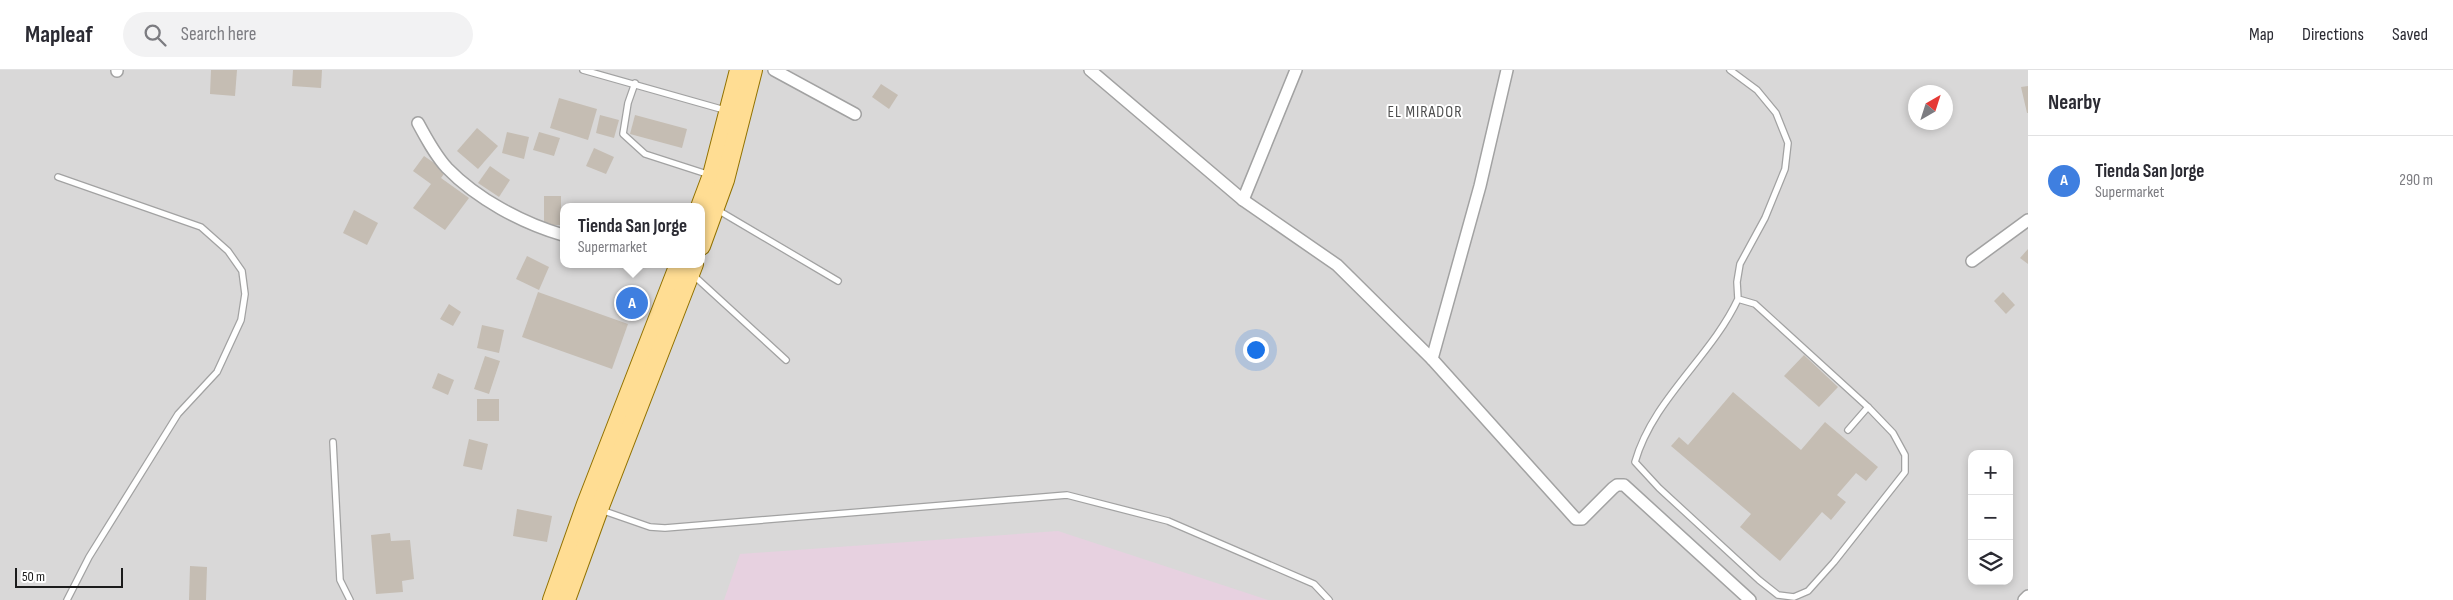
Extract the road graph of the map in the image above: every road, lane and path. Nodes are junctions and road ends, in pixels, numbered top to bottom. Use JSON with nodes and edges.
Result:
{"nodes":[{"id":1,"x":583,"y":70,"type":"edge"},
{"id":2,"x":739,"y":70,"type":"edge"},
{"id":3,"x":753,"y":70,"type":"edge"},
{"id":4,"x":774,"y":70,"type":"edge"},
{"id":5,"x":1090,"y":70,"type":"edge"},
{"id":6,"x":1296,"y":70,"type":"edge"},
{"id":7,"x":1507,"y":70,"type":"edge"},
{"id":8,"x":1730,"y":70,"type":"edge"},
{"id":9,"x":635,"y":83,"type":"junction"},
{"id":10,"x":730,"y":111,"type":"junction"},
{"id":11,"x":855,"y":114,"type":"dead end"},
{"id":12,"x":418,"y":123,"type":"dead end"},
{"id":13,"x":712,"y":175,"type":"junction"},
{"id":14,"x":58,"y":176,"type":"dead end"},
{"id":15,"x":1243,"y":200,"type":"junction"},
{"id":16,"x":707,"y":207,"type":"edge"},
{"id":17,"x":705,"y":220,"type":"edge"},
{"id":18,"x":2028,"y":220,"type":"edge"},
{"id":19,"x":560,"y":234,"type":"edge"},
{"id":20,"x":1972,"y":261,"type":"dead end"},
{"id":21,"x":682,"y":268,"type":"edge"},
{"id":22,"x":682,"y":268,"type":"edge"},
{"id":23,"x":683,"y":268,"type":"edge"},
{"id":24,"x":838,"y":281,"type":"dead end"},
{"id":25,"x":1738,"y":299,"type":"junction"},
{"id":26,"x":1432,"y":359,"type":"junction"},
{"id":27,"x":786,"y":360,"type":"dead end"},
{"id":28,"x":1868,"y":407,"type":"junction"},
{"id":29,"x":1848,"y":430,"type":"dead end"},
{"id":30,"x":333,"y":442,"type":"dead end"},
{"id":31,"x":599,"y":509,"type":"junction"},
{"id":32,"x":2028,"y":596,"type":"edge"},
{"id":33,"x":67,"y":600,"type":"edge"},
{"id":34,"x":350,"y":600,"type":"edge"},
{"id":35,"x":552,"y":600,"type":"edge"},
{"id":36,"x":566,"y":600,"type":"edge"},
{"id":37,"x":1330,"y":600,"type":"edge"},
{"id":38,"x":1750,"y":600,"type":"edge"},
{"id":39,"x":2024,"y":600,"type":"edge"}],
"edges":[{"from":1,"to":9,"type":"lane"},
{"from":2,"to":10,"type":"main road"},
{"from":3,"to":16,"type":"main road"},
{"from":4,"to":11,"type":"street"},
{"from":5,"to":15,"type":"street"},
{"from":6,"to":15,"type":"street"},
{"from":7,"to":26,"type":"street"},
{"from":8,"to":25,"type":"lane"},
{"from":9,"to":10,"type":"lane"},
{"from":9,"to":13,"type":"lane"},
{"from":10,"to":13,"type":"main road"},
{"from":12,"to":19,"type":"street"},
{"from":13,"to":16,"type":"main road"},
{"from":14,"to":33,"type":"lane"},
{"from":15,"to":26,"type":"street"},
{"from":16,"to":17,"type":"main road"},
{"from":16,"to":24,"type":"lane"},
{"from":18,"to":20,"type":"street"},
{"from":21,"to":31,"type":"main road"},
{"from":22,"to":35,"type":"main road"},
{"from":23,"to":27,"type":"lane"},
{"from":25,"to":28,"type":"lane"},
{"from":25,"to":28,"type":"lane"},
{"from":26,"to":38,"type":"street"},
{"from":28,"to":29,"type":"lane"},
{"from":30,"to":34,"type":"lane"},
{"from":31,"to":36,"type":"main road"},
{"from":31,"to":37,"type":"lane"},
{"from":32,"to":39,"type":"street"}]}
